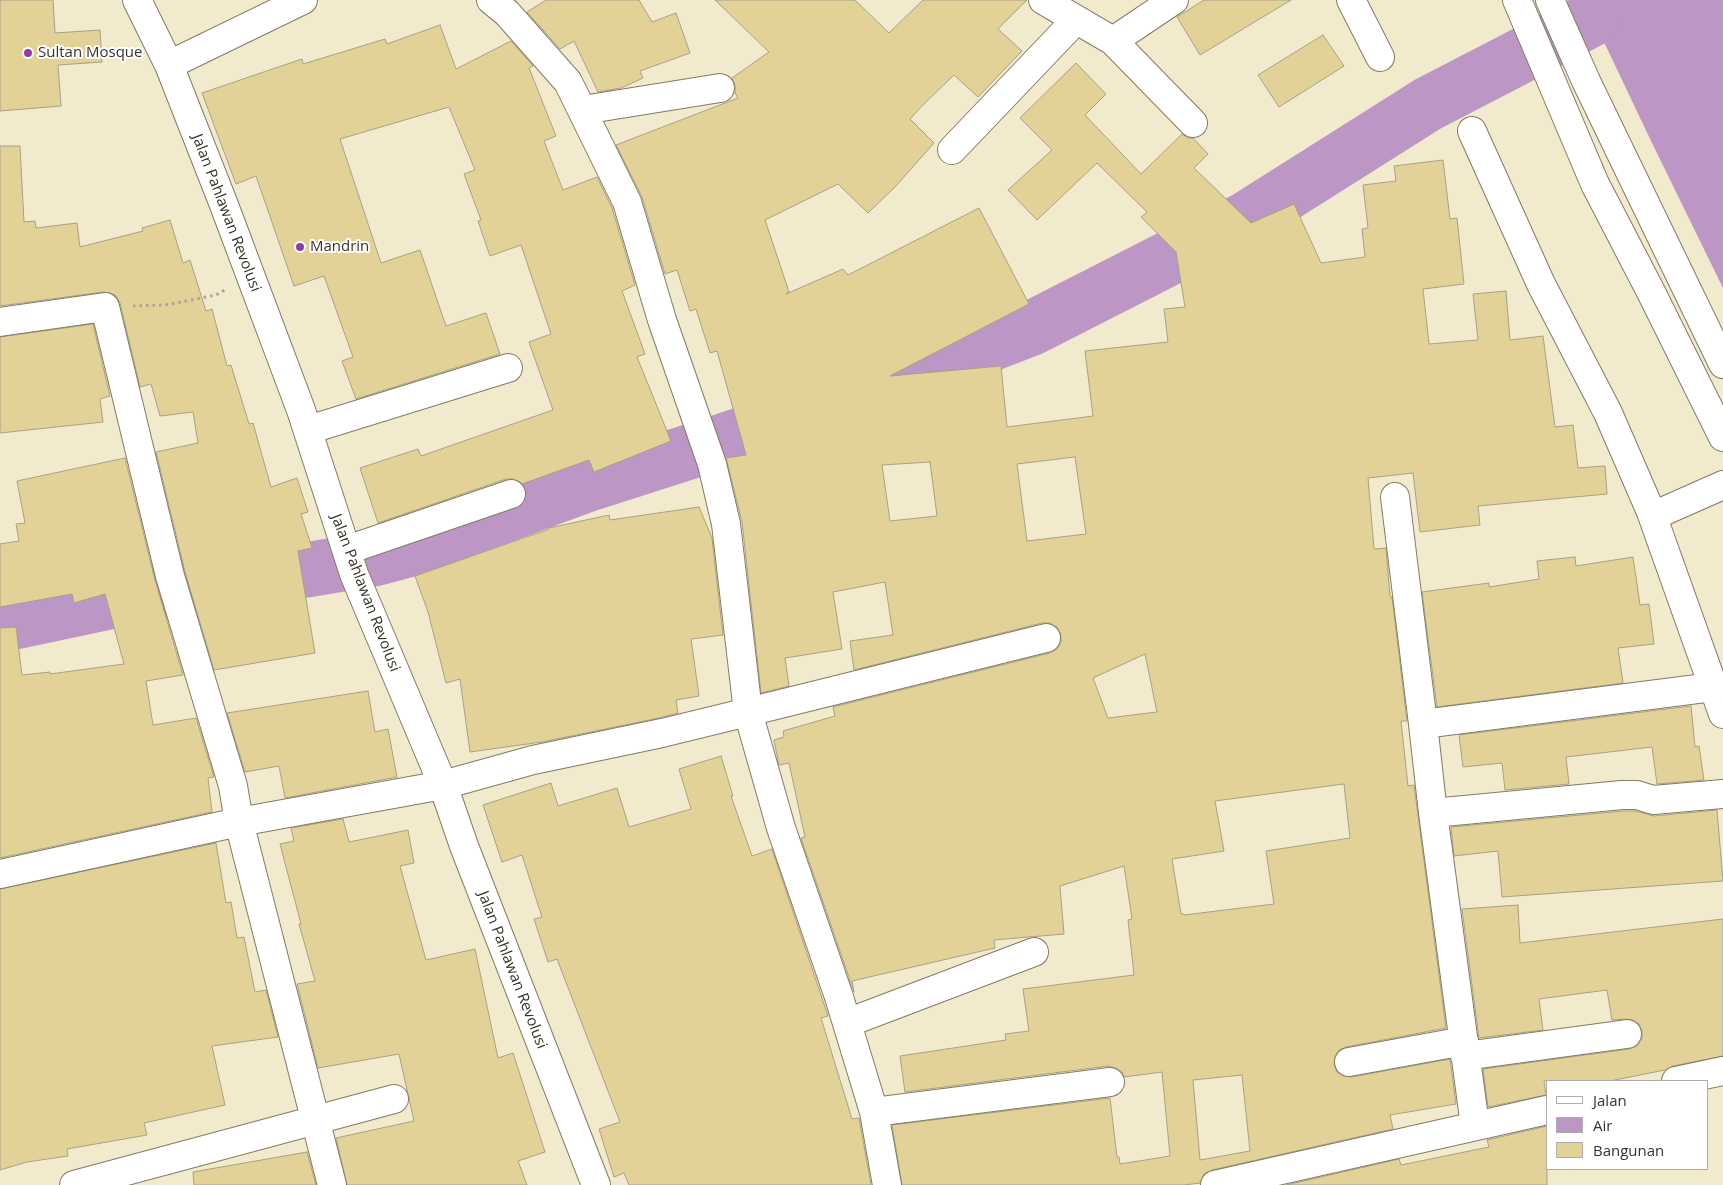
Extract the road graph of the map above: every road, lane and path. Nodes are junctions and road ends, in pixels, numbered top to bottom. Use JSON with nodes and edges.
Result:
{"nodes":[{"id":1,"x":137,"y":0,"type":"edge"},
{"id":2,"x":303,"y":0,"type":"edge"},
{"id":3,"x":491,"y":0,"type":"edge"},
{"id":4,"x":1043,"y":0,"type":"edge"},
{"id":5,"x":1174,"y":0,"type":"edge"},
{"id":6,"x":1351,"y":0,"type":"edge"},
{"id":7,"x":1550,"y":0,"type":"edge"},
{"id":8,"x":1518,"y":1,"type":"edge"},
{"id":9,"x":1076,"y":20,"type":"junction"},
{"id":10,"x":1112,"y":41,"type":"junction"},
{"id":11,"x":1380,"y":57,"type":"dead end"},
{"id":12,"x":169,"y":65,"type":"junction"},
{"id":13,"x":720,"y":88,"type":"dead end"},
{"id":14,"x":583,"y":110,"type":"junction"},
{"id":15,"x":1194,"y":123,"type":"dead end"},
{"id":16,"x":1472,"y":130,"type":"dead end"},
{"id":17,"x":952,"y":150,"type":"dead end"},
{"id":18,"x":250,"y":274,"type":"junction"},
{"id":19,"x":105,"y":306,"type":"junction"},
{"id":20,"x":0,"y":322,"type":"edge"},
{"id":21,"x":1723,"y":364,"type":"edge"},
{"id":22,"x":508,"y":368,"type":"dead end"},
{"id":23,"x":308,"y":430,"type":"junction"},
{"id":24,"x":1723,"y":437,"type":"edge"},
{"id":25,"x":1723,"y":485,"type":"edge"},
{"id":26,"x":511,"y":494,"type":"dead end"},
{"id":27,"x":1395,"y":497,"type":"dead end"},
{"id":28,"x":1653,"y":516,"type":"junction"},
{"id":29,"x":350,"y":560,"type":"junction"},
{"id":30,"x":1046,"y":638,"type":"dead end"},
{"id":31,"x":1713,"y":687,"type":"junction"},
{"id":32,"x":748,"y":712,"type":"junction"},
{"id":33,"x":1723,"y":714,"type":"edge"},
{"id":34,"x":1423,"y":724,"type":"junction"},
{"id":35,"x":442,"y":784,"type":"junction"},
{"id":36,"x":1723,"y":794,"type":"edge"},
{"id":37,"x":1433,"y":813,"type":"junction"},
{"id":38,"x":239,"y":822,"type":"junction"},
{"id":39,"x":0,"y":874,"type":"edge"},
{"id":40,"x":1034,"y":952,"type":"dead end"},
{"id":41,"x":847,"y":1023,"type":"junction"},
{"id":42,"x":1627,"y":1034,"type":"dead end"},
{"id":43,"x":1464,"y":1048,"type":"junction"},
{"id":44,"x":1349,"y":1062,"type":"dead end"},
{"id":45,"x":1723,"y":1071,"type":"edge"},
{"id":46,"x":1681,"y":1080,"type":"edge"},
{"id":47,"x":1110,"y":1082,"type":"dead end"},
{"id":48,"x":394,"y":1100,"type":"dead end"},
{"id":49,"x":1546,"y":1110,"type":"edge"},
{"id":50,"x":874,"y":1112,"type":"junction"},
{"id":51,"x":315,"y":1121,"type":"junction"},
{"id":52,"x":1475,"y":1126,"type":"junction"},
{"id":53,"x":74,"y":1185,"type":"edge"},
{"id":54,"x":332,"y":1185,"type":"edge"},
{"id":55,"x":596,"y":1185,"type":"edge"},
{"id":56,"x":886,"y":1185,"type":"edge"},
{"id":57,"x":1215,"y":1185,"type":"edge"}],
"edges":[{"from":1,"to":12,"type":"street","name":"Jalan Pahlawan Revolusi"},
{"from":2,"to":12,"type":"street"},
{"from":3,"to":14,"type":"street"},
{"from":4,"to":9,"type":"street"},
{"from":5,"to":10,"type":"street"},
{"from":6,"to":11,"type":"street"},
{"from":7,"to":21,"type":"street"},
{"from":8,"to":24,"type":"street"},
{"from":9,"to":10,"type":"street"},
{"from":9,"to":17,"type":"street"},
{"from":10,"to":15,"type":"street"},
{"from":12,"to":18,"type":"street","name":"Jalan Pahlawan Revolusi"},
{"from":13,"to":14,"type":"street"},
{"from":14,"to":32,"type":"street"},
{"from":16,"to":28,"type":"street"},
{"from":18,"to":19,"type":"path"},
{"from":18,"to":23,"type":"street","name":"Jalan Pahlawan Revolusi"},
{"from":19,"to":20,"type":"street"},
{"from":19,"to":38,"type":"street"},
{"from":22,"to":23,"type":"street"},
{"from":23,"to":29,"type":"street","name":"Jalan Pahlawan Revolusi"},
{"from":25,"to":28,"type":"street"},
{"from":26,"to":29,"type":"street"},
{"from":27,"to":34,"type":"street"},
{"from":28,"to":31,"type":"street"},
{"from":29,"to":35,"type":"street","name":"Jalan Pahlawan Revolusi"},
{"from":30,"to":32,"type":"street"},
{"from":31,"to":33,"type":"street"},
{"from":31,"to":34,"type":"street"},
{"from":32,"to":35,"type":"street"},
{"from":32,"to":41,"type":"street"},
{"from":34,"to":37,"type":"street"},
{"from":35,"to":38,"type":"street"},
{"from":35,"to":55,"type":"street","name":"Jalan Pahlawan Revolusi"},
{"from":36,"to":37,"type":"street"},
{"from":37,"to":43,"type":"street"},
{"from":38,"to":39,"type":"street"},
{"from":38,"to":51,"type":"street"},
{"from":40,"to":41,"type":"street"},
{"from":41,"to":50,"type":"street"},
{"from":42,"to":43,"type":"street"},
{"from":43,"to":44,"type":"street"},
{"from":43,"to":52,"type":"street"},
{"from":45,"to":46,"type":"street"},
{"from":47,"to":50,"type":"street"},
{"from":48,"to":51,"type":"street"},
{"from":49,"to":52,"type":"street"},
{"from":50,"to":56,"type":"street"},
{"from":51,"to":53,"type":"street"},
{"from":51,"to":54,"type":"street"},
{"from":52,"to":57,"type":"street"}]}
